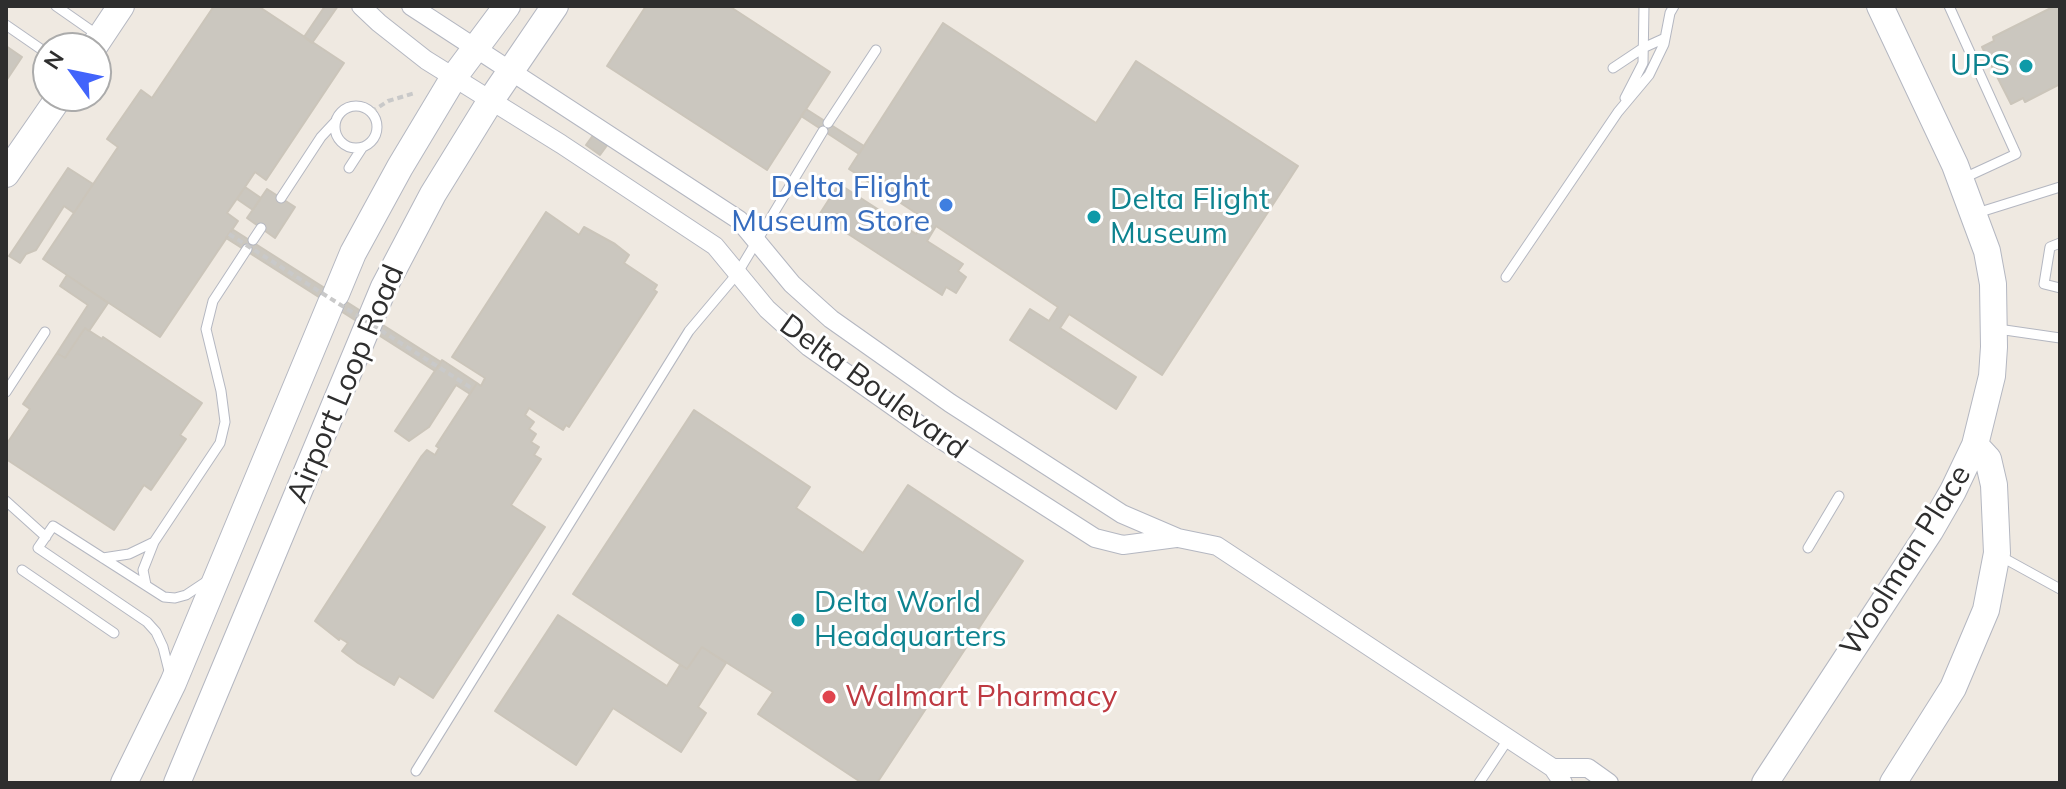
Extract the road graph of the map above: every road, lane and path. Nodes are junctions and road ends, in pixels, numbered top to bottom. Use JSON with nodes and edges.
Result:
{"nodes":[{"id":1,"x":56,"y":6,"type":"edge"},
{"id":2,"x":121,"y":6,"type":"edge"},
{"id":3,"x":361,"y":6,"type":"edge"},
{"id":4,"x":411,"y":6,"type":"edge"},
{"id":5,"x":507,"y":6,"type":"edge"},
{"id":6,"x":555,"y":6,"type":"edge"},
{"id":7,"x":1644,"y":6,"type":"edge"},
{"id":8,"x":1674,"y":6,"type":"edge"},
{"id":9,"x":1868,"y":6,"type":"edge"},
{"id":10,"x":1880,"y":6,"type":"edge"},
{"id":11,"x":1949,"y":6,"type":"edge"},
{"id":12,"x":6,"y":25,"type":"edge"},
{"id":13,"x":85,"y":32,"type":"edge"},
{"id":14,"x":103,"y":32,"type":"edge"},
{"id":15,"x":1665,"y":38,"type":"junction"},
{"id":16,"x":32,"y":43,"type":"edge"},
{"id":17,"x":1899,"y":46,"type":"junction"},
{"id":18,"x":475,"y":48,"type":"junction"},
{"id":19,"x":1643,"y":48,"type":"junction"},
{"id":20,"x":876,"y":50,"type":"dead end"},
{"id":21,"x":1613,"y":68,"type":"dead end"},
{"id":22,"x":511,"y":71,"type":"junction"},
{"id":23,"x":454,"y":77,"type":"junction"},
{"id":24,"x":415,"y":93,"type":"dead end"},
{"id":25,"x":491,"y":100,"type":"junction"},
{"id":26,"x":49,"y":112,"type":"edge"},
{"id":27,"x":371,"y":112,"type":"junction"},
{"id":28,"x":1618,"y":112,"type":"junction"},
{"id":29,"x":335,"y":122,"type":"junction"},
{"id":30,"x":362,"y":148,"type":"junction"},
{"id":31,"x":349,"y":168,"type":"dead end"},
{"id":32,"x":6,"y":174,"type":"edge"},
{"id":33,"x":1961,"y":180,"type":"junction"},
{"id":34,"x":2060,"y":187,"type":"edge"},
{"id":35,"x":281,"y":198,"type":"dead end"},
{"id":36,"x":1974,"y":214,"type":"junction"},
{"id":37,"x":261,"y":228,"type":"dead end"},
{"id":38,"x":229,"y":234,"type":"dead end"},
{"id":39,"x":755,"y":240,"type":"junction"},
{"id":40,"x":2060,"y":243,"type":"edge"},
{"id":41,"x":737,"y":274,"type":"junction"},
{"id":42,"x":1506,"y":277,"type":"dead end"},
{"id":43,"x":2060,"y":288,"type":"edge"},
{"id":44,"x":1994,"y":328,"type":"junction"},
{"id":45,"x":45,"y":332,"type":"dead end"},
{"id":46,"x":2060,"y":338,"type":"edge"},
{"id":47,"x":473,"y":389,"type":"dead end"},
{"id":48,"x":6,"y":392,"type":"edge"},
{"id":49,"x":1975,"y":445,"type":"junction"},
{"id":50,"x":1839,"y":496,"type":"dead end"},
{"id":51,"x":6,"y":501,"type":"edge"},
{"id":52,"x":46,"y":537,"type":"junction"},
{"id":53,"x":1178,"y":538,"type":"junction"},
{"id":54,"x":154,"y":542,"type":"junction"},
{"id":55,"x":1808,"y":548,"type":"dead end"},
{"id":56,"x":1997,"y":553,"type":"junction"},
{"id":57,"x":103,"y":558,"type":"junction"},
{"id":58,"x":222,"y":565,"type":"junction"},
{"id":59,"x":22,"y":570,"type":"dead end"},
{"id":60,"x":146,"y":585,"type":"junction"},
{"id":61,"x":2060,"y":589,"type":"edge"},
{"id":62,"x":114,"y":633,"type":"dead end"},
{"id":63,"x":170,"y":691,"type":"junction"},
{"id":64,"x":1509,"y":738,"type":"junction"},
{"id":65,"x":416,"y":771,"type":"dead end"},
{"id":66,"x":1558,"y":775,"type":"edge"},
{"id":67,"x":124,"y":783,"type":"edge"},
{"id":68,"x":177,"y":783,"type":"edge"},
{"id":69,"x":1479,"y":783,"type":"edge"},
{"id":70,"x":1609,"y":783,"type":"edge"},
{"id":71,"x":1765,"y":783,"type":"edge"},
{"id":72,"x":1893,"y":783,"type":"edge"}],
"edges":[{"from":1,"to":13,"type":"lane"},
{"from":2,"to":14,"type":"main road"},
{"from":3,"to":23,"type":"street","name":"Delta Boulevard"},
{"from":4,"to":18,"type":"street","name":"Delta Boulevard"},
{"from":5,"to":18,"type":"main road","name":"Airport Loop Road"},
{"from":6,"to":22,"type":"main road","name":"Airport Loop Road"},
{"from":7,"to":19,"type":"lane"},
{"from":8,"to":15,"type":"lane"},
{"from":9,"to":17,"type":"lane"},
{"from":10,"to":17,"type":"main road","name":"Woolman Place"},
{"from":11,"to":33,"type":"lane"},
{"from":12,"to":16,"type":"lane"},
{"from":15,"to":19,"type":"lane"},
{"from":15,"to":28,"type":"lane"},
{"from":17,"to":33,"type":"main road","name":"Woolman Place"},
{"from":18,"to":22,"type":"street","name":"Delta Boulevard"},
{"from":18,"to":23,"type":"main road","name":"Airport Loop Road"},
{"from":19,"to":21,"type":"lane"},
{"from":19,"to":28,"type":"lane"},
{"from":20,"to":39,"type":"lane"},
{"from":22,"to":25,"type":"main road","name":"Airport Loop Road"},
{"from":22,"to":39,"type":"street","name":"Delta Boulevard"},
{"from":23,"to":25,"type":"street","name":"Delta Boulevard"},
{"from":23,"to":58,"type":"main road","name":"Airport Loop Road"},
{"from":24,"to":27,"type":"path"},
{"from":25,"to":41,"type":"street","name":"Delta Boulevard"},
{"from":25,"to":68,"type":"main road","name":"Airport Loop Road"},
{"from":26,"to":32,"type":"main road"},
{"from":27,"to":29,"type":"lane"},
{"from":27,"to":30,"type":"lane"},
{"from":28,"to":42,"type":"lane"},
{"from":29,"to":30,"type":"lane"},
{"from":29,"to":35,"type":"lane"},
{"from":30,"to":31,"type":"lane"},
{"from":33,"to":36,"type":"main road","name":"Woolman Place"},
{"from":34,"to":36,"type":"lane"},
{"from":36,"to":44,"type":"main road","name":"Woolman Place"},
{"from":37,"to":54,"type":"lane"},
{"from":38,"to":47,"type":"path","bridge":true},
{"from":39,"to":41,"type":"lane"},
{"from":39,"to":53,"type":"street","name":"Delta Boulevard"},
{"from":40,"to":43,"type":"lane"},
{"from":41,"to":53,"type":"street","name":"Delta Boulevard"},
{"from":41,"to":65,"type":"lane"},
{"from":44,"to":46,"type":"lane"},
{"from":44,"to":49,"type":"main road","name":"Woolman Place"},
{"from":45,"to":48,"type":"lane"},
{"from":49,"to":56,"type":"main road"},
{"from":49,"to":71,"type":"main road","name":"Woolman Place"},
{"from":50,"to":55,"type":"lane"},
{"from":51,"to":52,"type":"lane"},
{"from":52,"to":57,"type":"lane"},
{"from":52,"to":63,"type":"lane"},
{"from":53,"to":64,"type":"street","name":"Delta Boulevard"},
{"from":54,"to":57,"type":"lane"},
{"from":54,"to":60,"type":"lane"},
{"from":56,"to":61,"type":"lane"},
{"from":56,"to":72,"type":"main road"},
{"from":57,"to":60,"type":"lane"},
{"from":58,"to":60,"type":"lane"},
{"from":58,"to":63,"type":"main road","name":"Airport Loop Road"},
{"from":59,"to":62,"type":"lane"},
{"from":63,"to":67,"type":"main road","name":"Airport Loop Road"},
{"from":64,"to":66,"type":"street","name":"Delta Boulevard"},
{"from":64,"to":69,"type":"lane"},
{"from":66,"to":70,"type":"street","name":"Delta Boulevard"}]}
